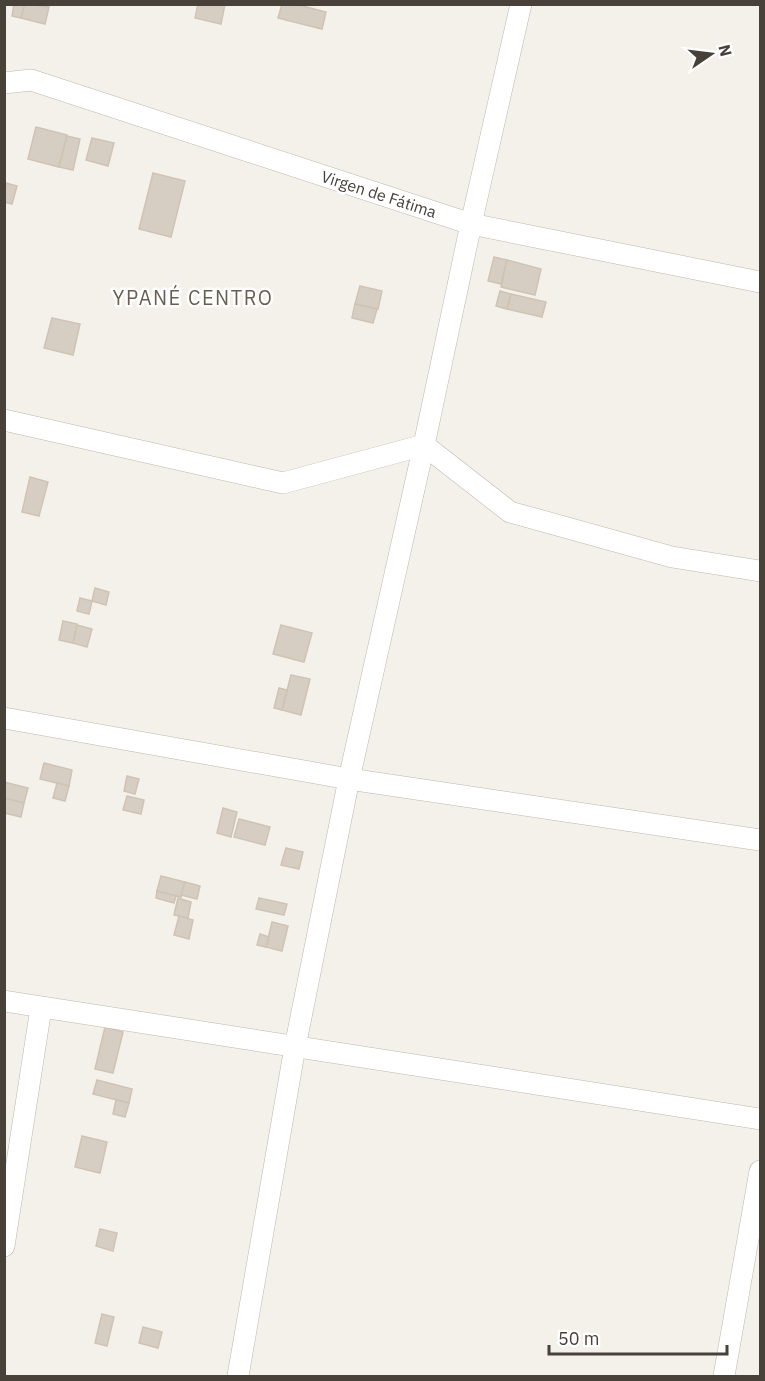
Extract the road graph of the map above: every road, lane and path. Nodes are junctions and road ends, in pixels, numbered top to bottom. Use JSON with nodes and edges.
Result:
{"nodes":[{"id":1,"x":521,"y":4,"type":"edge"},
{"id":2,"x":4,"y":83,"type":"edge"},
{"id":3,"x":471,"y":224,"type":"junction"},
{"id":4,"x":760,"y":282,"type":"edge"},
{"id":5,"x":4,"y":420,"type":"edge"},
{"id":6,"x":424,"y":446,"type":"junction"},
{"id":7,"x":760,"y":571,"type":"edge"},
{"id":8,"x":4,"y":718,"type":"edge"},
{"id":9,"x":350,"y":779,"type":"junction"},
{"id":10,"x":760,"y":840,"type":"edge"},
{"id":11,"x":4,"y":1001,"type":"edge"},
{"id":12,"x":41,"y":1008,"type":"junction"},
{"id":13,"x":295,"y":1047,"type":"junction"},
{"id":14,"x":760,"y":1119,"type":"edge"},
{"id":15,"x":760,"y":1171,"type":"edge"},
{"id":16,"x":4,"y":1246,"type":"edge"},
{"id":17,"x":238,"y":1377,"type":"edge"},
{"id":18,"x":724,"y":1377,"type":"edge"}],
"edges":[{"from":1,"to":3,"type":"street"},
{"from":2,"to":3,"type":"street","name":"Virgen de Fátima"},
{"from":3,"to":4,"type":"street","name":"Virgen de Fátima"},
{"from":3,"to":6,"type":"street"},
{"from":5,"to":6,"type":"street"},
{"from":6,"to":7,"type":"street"},
{"from":6,"to":9,"type":"street"},
{"from":8,"to":9,"type":"street"},
{"from":9,"to":10,"type":"street"},
{"from":9,"to":13,"type":"street"},
{"from":11,"to":12,"type":"street"},
{"from":12,"to":13,"type":"street"},
{"from":12,"to":16,"type":"street"},
{"from":13,"to":14,"type":"street"},
{"from":13,"to":17,"type":"street"},
{"from":15,"to":18,"type":"street"}]}
